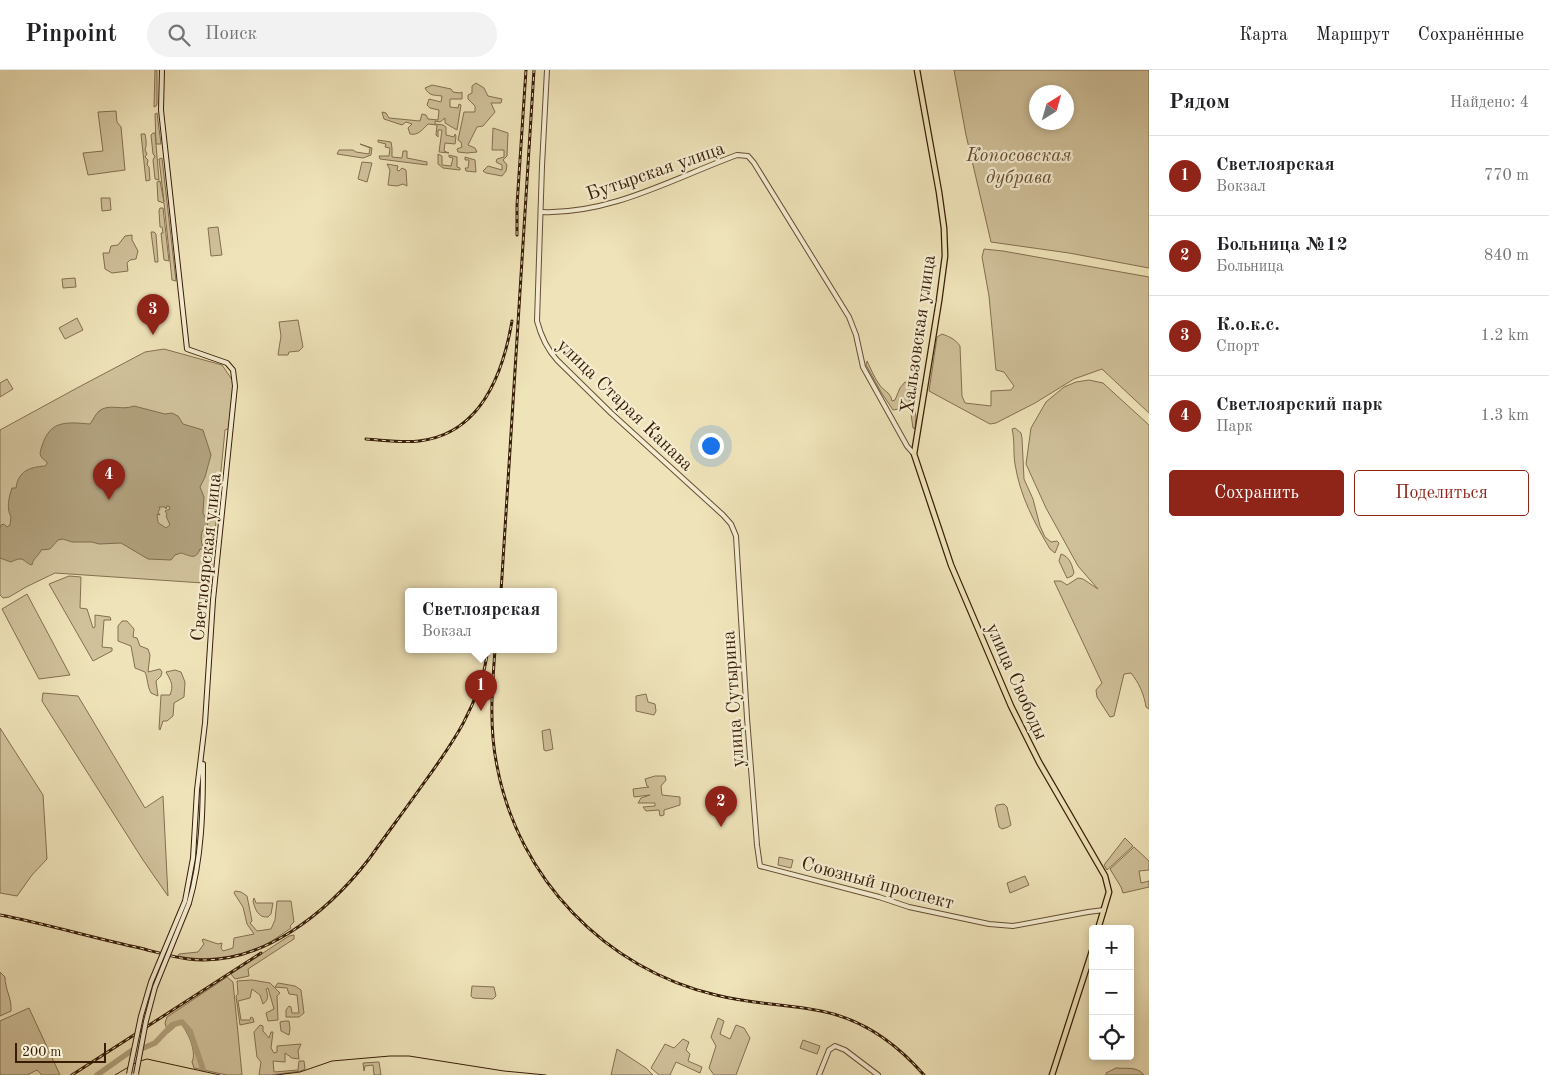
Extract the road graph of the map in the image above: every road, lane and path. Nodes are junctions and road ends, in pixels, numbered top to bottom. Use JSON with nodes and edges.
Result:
{"nodes":[{"id":1,"x":162,"y":70,"type":"edge"},
{"id":2,"x":548,"y":70,"type":"edge"},
{"id":3,"x":917,"y":70,"type":"edge"},
{"id":4,"x":541,"y":212,"type":"junction"},
{"id":5,"x":914,"y":454,"type":"junction"},
{"id":6,"x":734,"y":530,"type":"joint"},
{"id":7,"x":202,"y":752,"type":"junction"},
{"id":8,"x":197,"y":790,"type":"junction"},
{"id":9,"x":203,"y":790,"type":"junction"},
{"id":10,"x":760,"y":866,"type":"joint"},
{"id":11,"x":1104,"y":910,"type":"junction"},
{"id":12,"x":1099,"y":925,"type":"edge"},
{"id":13,"x":1089,"y":960,"type":"edge"},
{"id":14,"x":129,"y":1075,"type":"edge"},
{"id":15,"x":136,"y":1075,"type":"edge"},
{"id":16,"x":819,"y":1075,"type":"edge"},
{"id":17,"x":878,"y":1075,"type":"edge"},
{"id":18,"x":1052,"y":1075,"type":"edge"}],
"edges":[{"from":1,"to":7,"type":"street","name":"Светлоярская улица"},
{"from":2,"to":4,"type":"street","name":"улица Старая Канава"},
{"from":3,"to":5,"type":"main road","name":"Хальзовская улица"},
{"from":4,"to":5,"type":"street","name":"Бутырская улица"},
{"from":4,"to":6,"type":"street","name":"улица Старая Канава"},
{"from":5,"to":11,"type":"main road","name":"улица Свободы"},
{"from":6,"to":10,"type":"street","name":"улица Сутырина"},
{"from":7,"to":8,"type":"street"},
{"from":7,"to":9,"type":"street"},
{"from":8,"to":9,"type":"street"},
{"from":8,"to":14,"type":"street","bridge":true},
{"from":9,"to":15,"type":"street","bridge":true},
{"from":10,"to":11,"type":"street","name":"Союзный проспект"},
{"from":11,"to":12,"type":"main road","name":"улица Свободы"},
{"from":13,"to":18,"type":"main road"},
{"from":16,"to":17,"type":"street"}]}
